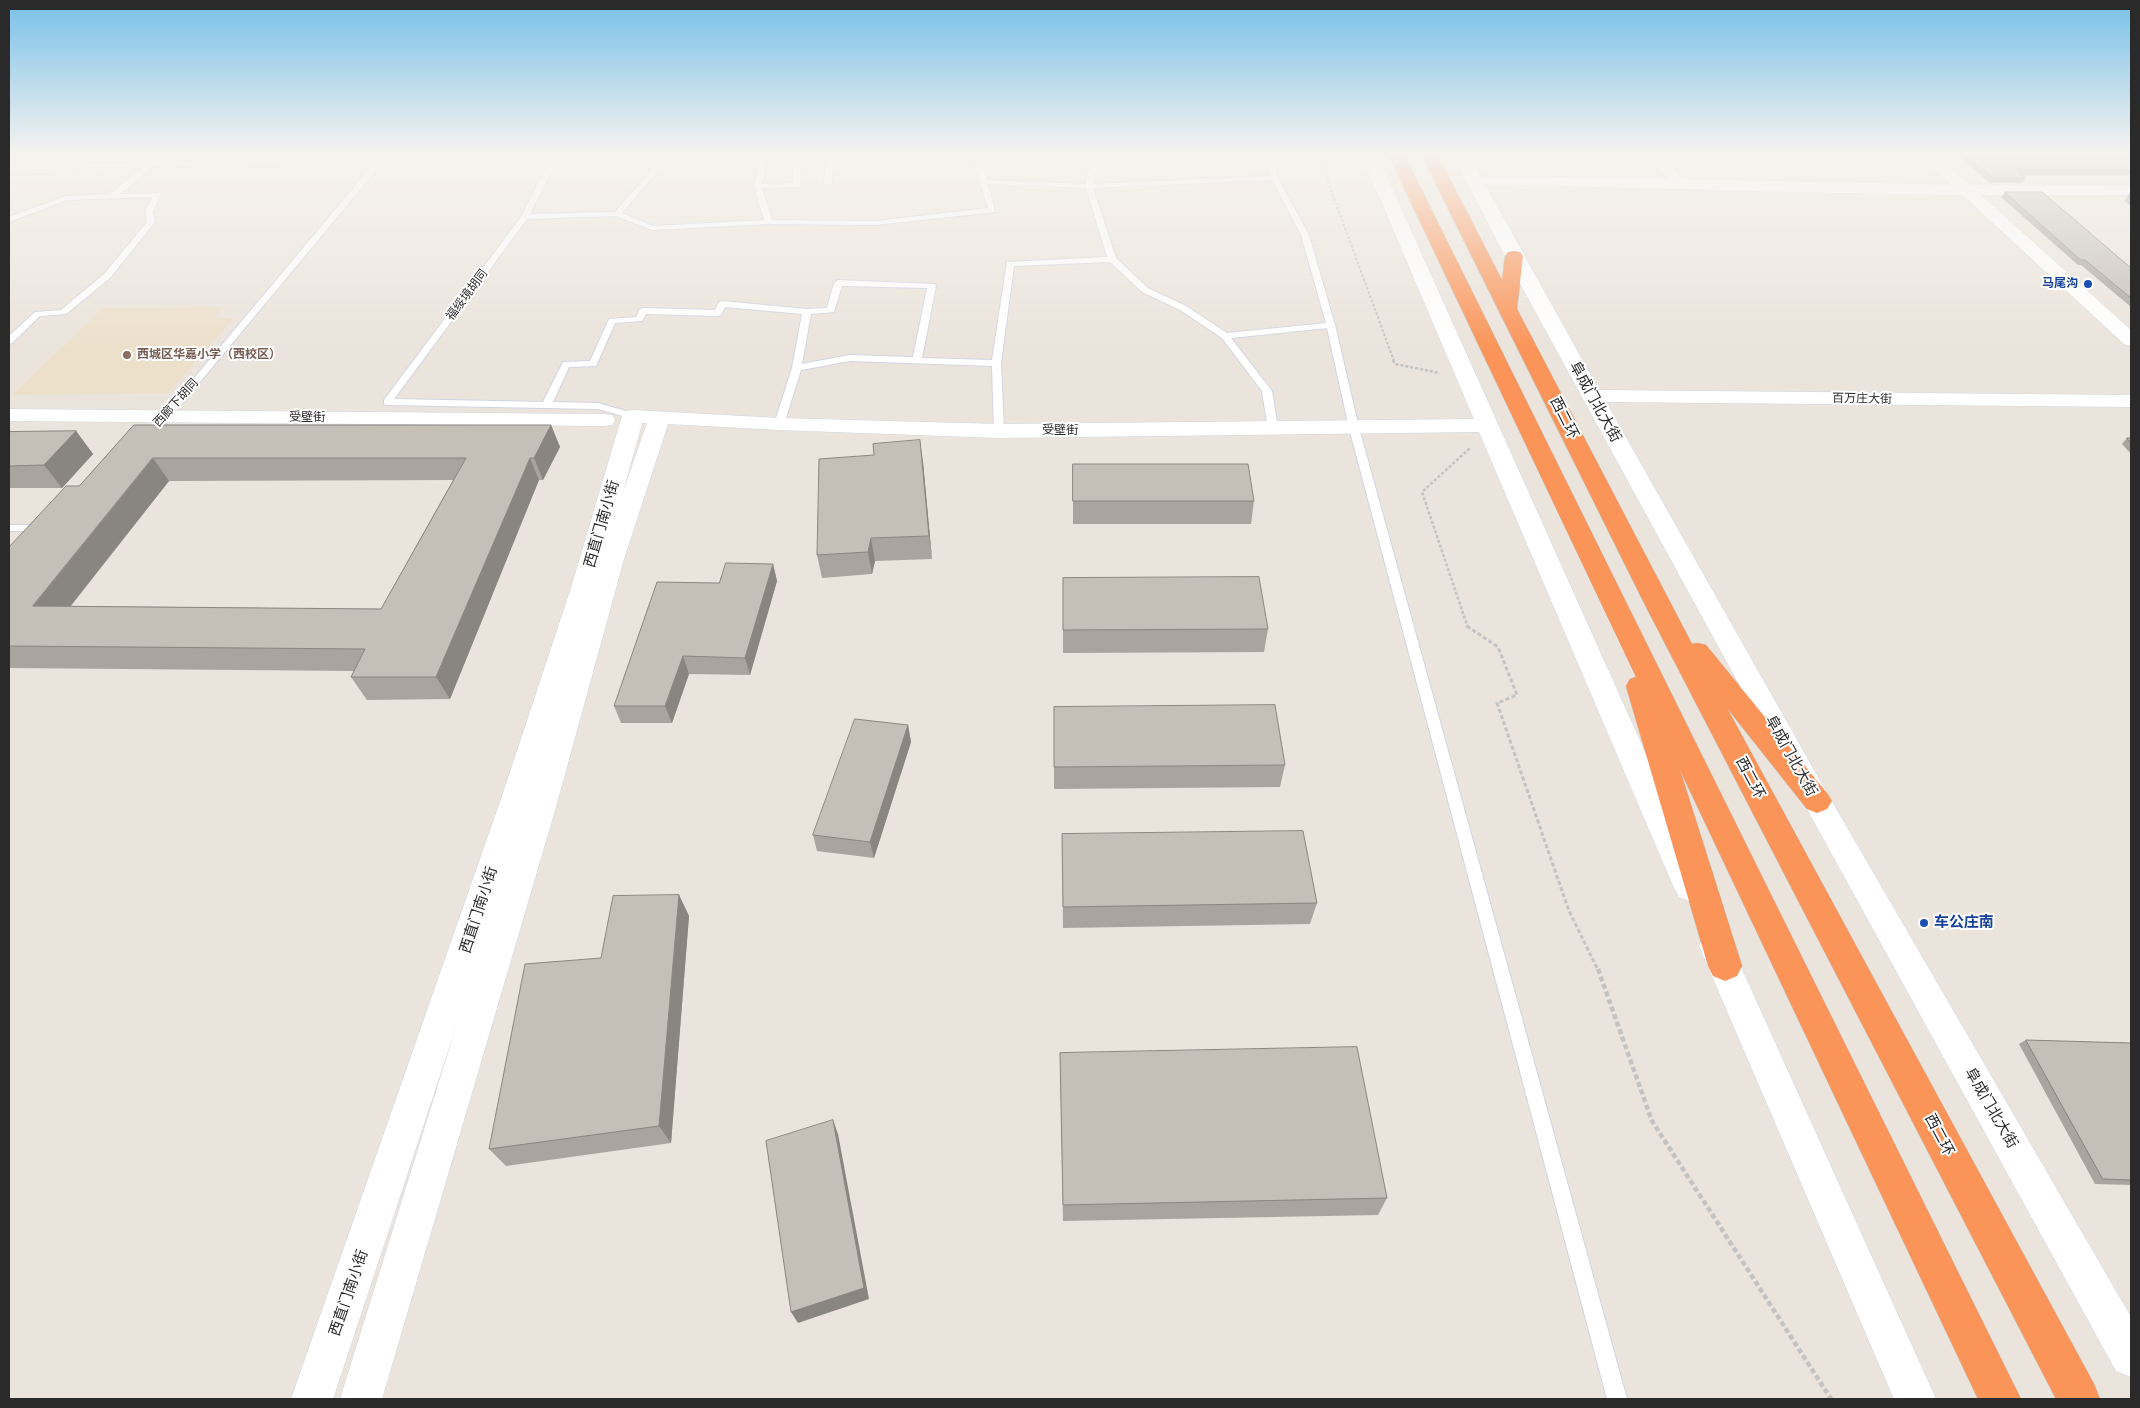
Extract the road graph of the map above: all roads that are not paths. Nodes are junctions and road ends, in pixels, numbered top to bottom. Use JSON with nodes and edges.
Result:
{"nodes":[{"id":1,"x":525,"y":217,"type":"edge"},
{"id":2,"x":150,"y":218,"type":"edge"},
{"id":3,"x":332,"y":218,"type":"edge"},
{"id":4,"x":626,"y":218,"type":"edge"},
{"id":5,"x":768,"y":218,"type":"edge"},
{"id":6,"x":923,"y":218,"type":"edge"},
{"id":7,"x":1099,"y":218,"type":"edge"},
{"id":8,"x":1296,"y":218,"type":"edge"},
{"id":9,"x":1397,"y":218,"type":"edge"},
{"id":10,"x":1427,"y":218,"type":"edge"},
{"id":11,"x":1462,"y":218,"type":"edge"},
{"id":12,"x":1494,"y":218,"type":"edge"},
{"id":13,"x":1997,"y":218,"type":"edge"},
{"id":14,"x":769,"y":222,"type":"junction"},
{"id":15,"x":1514,"y":256,"type":"junction"},
{"id":16,"x":1112,"y":259,"type":"junction"},
{"id":17,"x":1508,"y":308,"type":"junction"},
{"id":18,"x":808,"y":312,"type":"junction"},
{"id":19,"x":1331,"y":325,"type":"junction"},
{"id":20,"x":1225,"y":336,"type":"junction"},
{"id":21,"x":2131,"y":340,"type":"edge"},
{"id":22,"x":9,"y":341,"type":"edge"},
{"id":23,"x":917,"y":360,"type":"junction"},
{"id":24,"x":996,"y":362,"type":"junction"},
{"id":25,"x":797,"y":368,"type":"junction"},
{"id":26,"x":1592,"y":396,"type":"junction"},
{"id":27,"x":2131,"y":401,"type":"edge"},
{"id":28,"x":547,"y":404,"type":"junction"},
{"id":29,"x":9,"y":415,"type":"edge"},
{"id":30,"x":632,"y":418,"type":"junction"},
{"id":31,"x":779,"y":424,"type":"junction"},
{"id":32,"x":1487,"y":425,"type":"junction"},
{"id":33,"x":154,"y":428,"type":"edge"},
{"id":34,"x":1354,"y":428,"type":"junction"},
{"id":35,"x":1273,"y":429,"type":"junction"},
{"id":36,"x":999,"y":431,"type":"junction"},
{"id":37,"x":45,"y":522,"type":"joint"},
{"id":38,"x":9,"y":528,"type":"edge"},
{"id":39,"x":20,"y":546,"type":"edge"},
{"id":40,"x":1657,"y":603,"type":"junction"},
{"id":41,"x":1615,"y":604,"type":"junction"},
{"id":42,"x":1817,"y":801,"type":"junction"},
{"id":43,"x":1725,"y":966,"type":"junction"},
{"id":44,"x":2131,"y":1356,"type":"edge"},
{"id":45,"x":312,"y":1399,"type":"edge"},
{"id":46,"x":361,"y":1399,"type":"edge"},
{"id":47,"x":1617,"y":1399,"type":"edge"},
{"id":48,"x":1915,"y":1399,"type":"edge"},
{"id":49,"x":2000,"y":1399,"type":"edge"},
{"id":50,"x":2079,"y":1399,"type":"edge"}],
"edges":[{"from":1,"to":28,"type":"lane","name":"福绥境胡同"},
{"from":2,"to":22,"type":"lane"},
{"from":3,"to":33,"type":"lane","name":"西廊下胡同"},
{"from":4,"to":14,"type":"lane"},
{"from":5,"to":14,"type":"lane"},
{"from":6,"to":14,"type":"lane"},
{"from":7,"to":16,"type":"lane"},
{"from":8,"to":19,"type":"lane"},
{"from":9,"to":32,"type":"street"},
{"from":10,"to":41,"type":"highway"},
{"from":11,"to":17,"type":"highway","name":"西二环"},
{"from":12,"to":15,"type":"street","name":"阜成门北大街"},
{"from":13,"to":21,"type":"street"},
{"from":15,"to":17,"type":"highway"},
{"from":15,"to":26,"type":"street","name":"阜成门北大街"},
{"from":16,"to":20,"type":"lane"},
{"from":16,"to":24,"type":"lane"},
{"from":17,"to":40,"type":"highway","name":"西二环"},
{"from":18,"to":23,"type":"lane"},
{"from":18,"to":25,"type":"lane"},
{"from":18,"to":28,"type":"lane"},
{"from":19,"to":20,"type":"lane"},
{"from":19,"to":34,"type":"lane"},
{"from":20,"to":35,"type":"lane"},
{"from":23,"to":24,"type":"lane"},
{"from":23,"to":25,"type":"lane"},
{"from":24,"to":36,"type":"lane"},
{"from":25,"to":31,"type":"lane"},
{"from":26,"to":27,"type":"street","name":"百万庄大街"},
{"from":26,"to":42,"type":"street","name":"阜成门北大街"},
{"from":28,"to":30,"type":"lane"},
{"from":29,"to":30,"type":"street","name":"受壁街"},
{"from":30,"to":31,"type":"street","name":"受壁街"},
{"from":30,"to":45,"type":"street","name":"西直门南小街"},
{"from":30,"to":46,"type":"street","name":"西直门南小街"},
{"from":31,"to":36,"type":"street","name":"受壁街"},
{"from":32,"to":34,"type":"street","name":"受壁街"},
{"from":32,"to":43,"type":"street"},
{"from":34,"to":35,"type":"street","name":"受壁街"},
{"from":34,"to":47,"type":"lane"},
{"from":35,"to":36,"type":"street","name":"受壁街"},
{"from":37,"to":38,"type":"lane"},
{"from":37,"to":39,"type":"street"},
{"from":40,"to":42,"type":"highway"},
{"from":40,"to":50,"type":"highway","name":"西二环"},
{"from":41,"to":43,"type":"highway"},
{"from":41,"to":49,"type":"highway"},
{"from":42,"to":44,"type":"street","name":"阜成门北大街"},
{"from":43,"to":48,"type":"street"}]}
